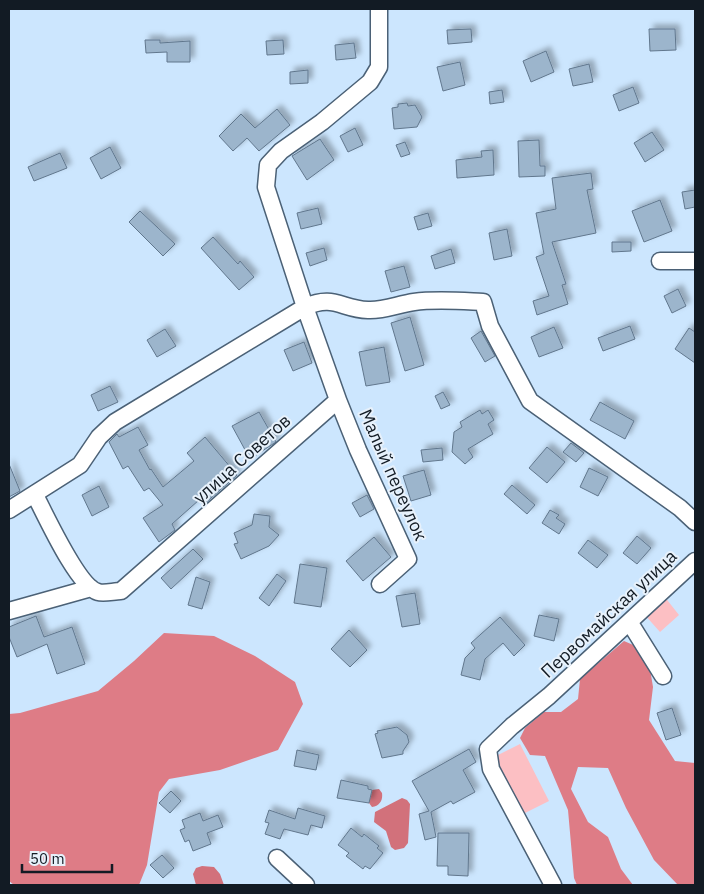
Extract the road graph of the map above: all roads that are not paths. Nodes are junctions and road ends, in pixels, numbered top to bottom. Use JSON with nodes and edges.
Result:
{"nodes":[{"id":1,"x":379,"y":9,"type":"edge"},
{"id":2,"x":660,"y":260,"type":"dead end"},
{"id":3,"x":695,"y":261,"type":"edge"},
{"id":4,"x":305,"y":307,"type":"junction"},
{"id":5,"x":338,"y":400,"type":"junction"},
{"id":6,"x":35,"y":494,"type":"junction"},
{"id":7,"x":9,"y":510,"type":"edge"},
{"id":8,"x":695,"y":522,"type":"edge"},
{"id":9,"x":695,"y":561,"type":"edge"},
{"id":10,"x":380,"y":584,"type":"dead end"},
{"id":11,"x":90,"y":588,"type":"junction"},
{"id":12,"x":9,"y":611,"type":"edge"},
{"id":13,"x":630,"y":623,"type":"junction"},
{"id":14,"x":663,"y":676,"type":"dead end"},
{"id":15,"x":276,"y":858,"type":"dead end"},
{"id":16,"x":306,"y":885,"type":"edge"},
{"id":17,"x":553,"y":885,"type":"edge"}],
"edges":[{"from":1,"to":4,"type":"street"},
{"from":2,"to":3,"type":"street"},
{"from":4,"to":5,"type":"street"},
{"from":4,"to":6,"type":"street"},
{"from":4,"to":8,"type":"street"},
{"from":5,"to":10,"type":"street","name":"Малый переулок"},
{"from":5,"to":11,"type":"street","name":"улица Советов"},
{"from":6,"to":7,"type":"street"},
{"from":6,"to":11,"type":"street"},
{"from":9,"to":13,"type":"street","name":"Первомайская улица"},
{"from":11,"to":12,"type":"street","name":"улица Советов"},
{"from":13,"to":14,"type":"street"},
{"from":13,"to":17,"type":"street","name":"Первомайская улица"},
{"from":15,"to":16,"type":"street"}]}
